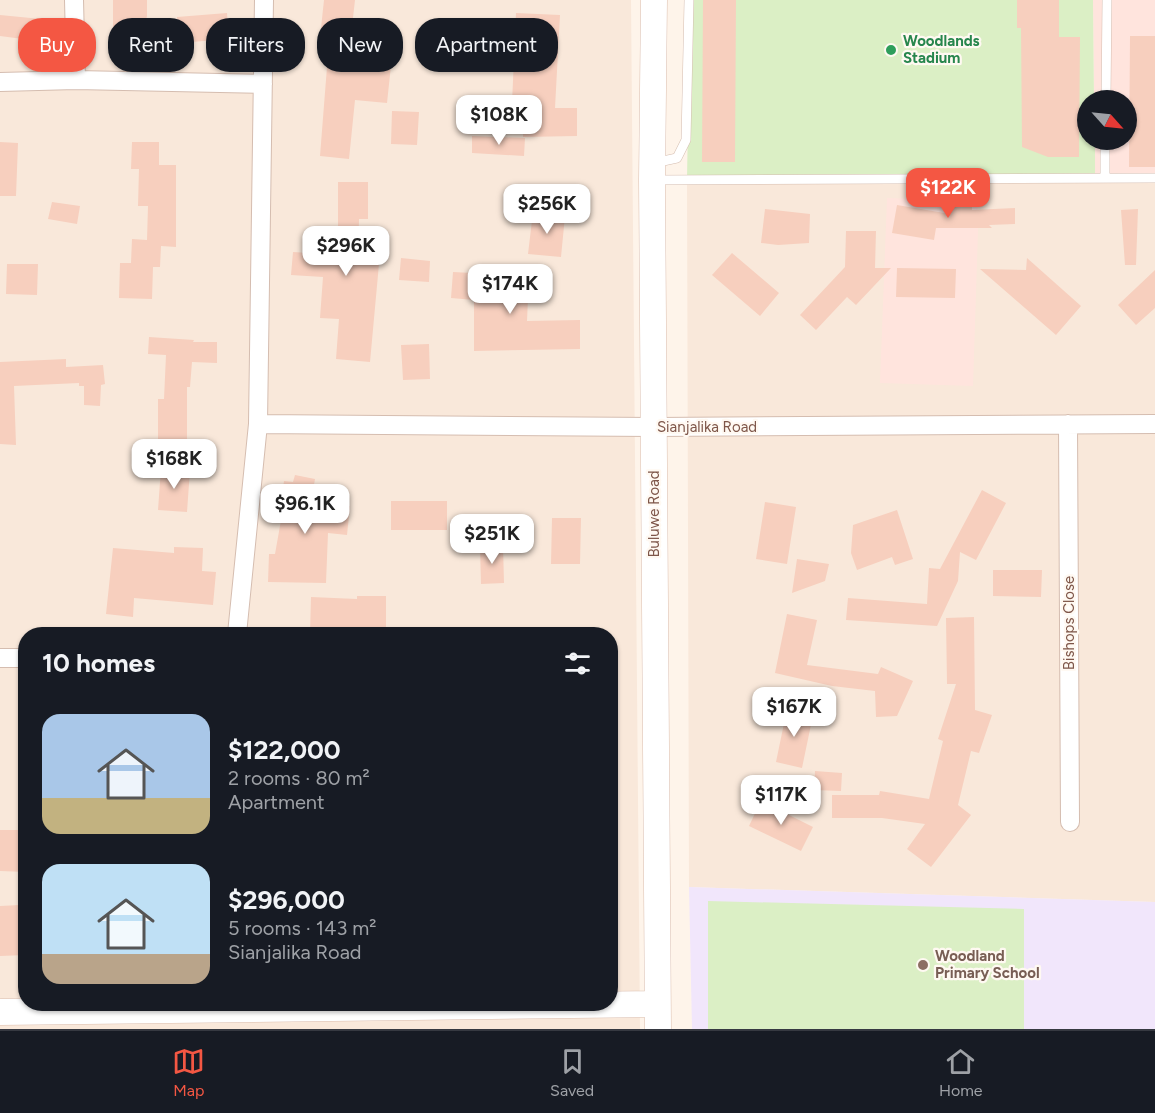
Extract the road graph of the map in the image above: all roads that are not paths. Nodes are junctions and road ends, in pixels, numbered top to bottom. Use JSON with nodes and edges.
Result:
{"nodes":[{"id":1,"x":74,"y":0,"type":"edge"},
{"id":2,"x":264,"y":0,"type":"edge"},
{"id":3,"x":654,"y":0,"type":"edge"},
{"id":4,"x":689,"y":0,"type":"edge"},
{"id":5,"x":1107,"y":0,"type":"edge"},
{"id":6,"x":76,"y":80,"type":"junction"},
{"id":7,"x":0,"y":82,"type":"edge"},
{"id":8,"x":263,"y":84,"type":"junction"},
{"id":9,"x":1106,"y":90,"type":"edge"},
{"id":10,"x":1106,"y":150,"type":"edge"},
{"id":11,"x":652,"y":172,"type":"junction"},
{"id":12,"x":1105,"y":178,"type":"junction"},
{"id":13,"x":1155,"y":178,"type":"edge"},
{"id":14,"x":258,"y":424,"type":"junction"},
{"id":15,"x":1068,"y":424,"type":"junction"},
{"id":16,"x":1155,"y":424,"type":"edge"},
{"id":17,"x":654,"y":427,"type":"junction"},
{"id":18,"x":238,"y":627,"type":"edge"},
{"id":19,"x":0,"y":658,"type":"edge"},
{"id":20,"x":18,"y":658,"type":"edge"},
{"id":21,"x":1070,"y":822,"type":"dead end"},
{"id":22,"x":43,"y":1011,"type":"edge"},
{"id":23,"x":391,"y":1011,"type":"edge"},
{"id":24,"x":0,"y":1012,"type":"edge"},
{"id":25,"x":657,"y":1017,"type":"edge"}],
"edges":[{"from":1,"to":6,"type":"street"},
{"from":2,"to":8,"type":"street"},
{"from":3,"to":11,"type":"street","name":"Buluwe Road"},
{"from":4,"to":11,"type":"lane"},
{"from":5,"to":9,"type":"lane"},
{"from":6,"to":7,"type":"street"},
{"from":6,"to":8,"type":"street"},
{"from":8,"to":14,"type":"street"},
{"from":10,"to":12,"type":"lane"},
{"from":11,"to":12,"type":"lane"},
{"from":11,"to":17,"type":"street","name":"Buluwe Road"},
{"from":12,"to":13,"type":"lane"},
{"from":14,"to":17,"type":"street","name":"Sianjalika Road"},
{"from":14,"to":18,"type":"street"},
{"from":15,"to":16,"type":"street","name":"Sianjalika Road"},
{"from":15,"to":17,"type":"street","name":"Sianjalika Road"},
{"from":15,"to":21,"type":"street","name":"Bishops Close"},
{"from":17,"to":25,"type":"street","name":"Buluwe Road"},
{"from":19,"to":20,"type":"street"},
{"from":22,"to":24,"type":"street"},
{"from":23,"to":25,"type":"street"}]}
